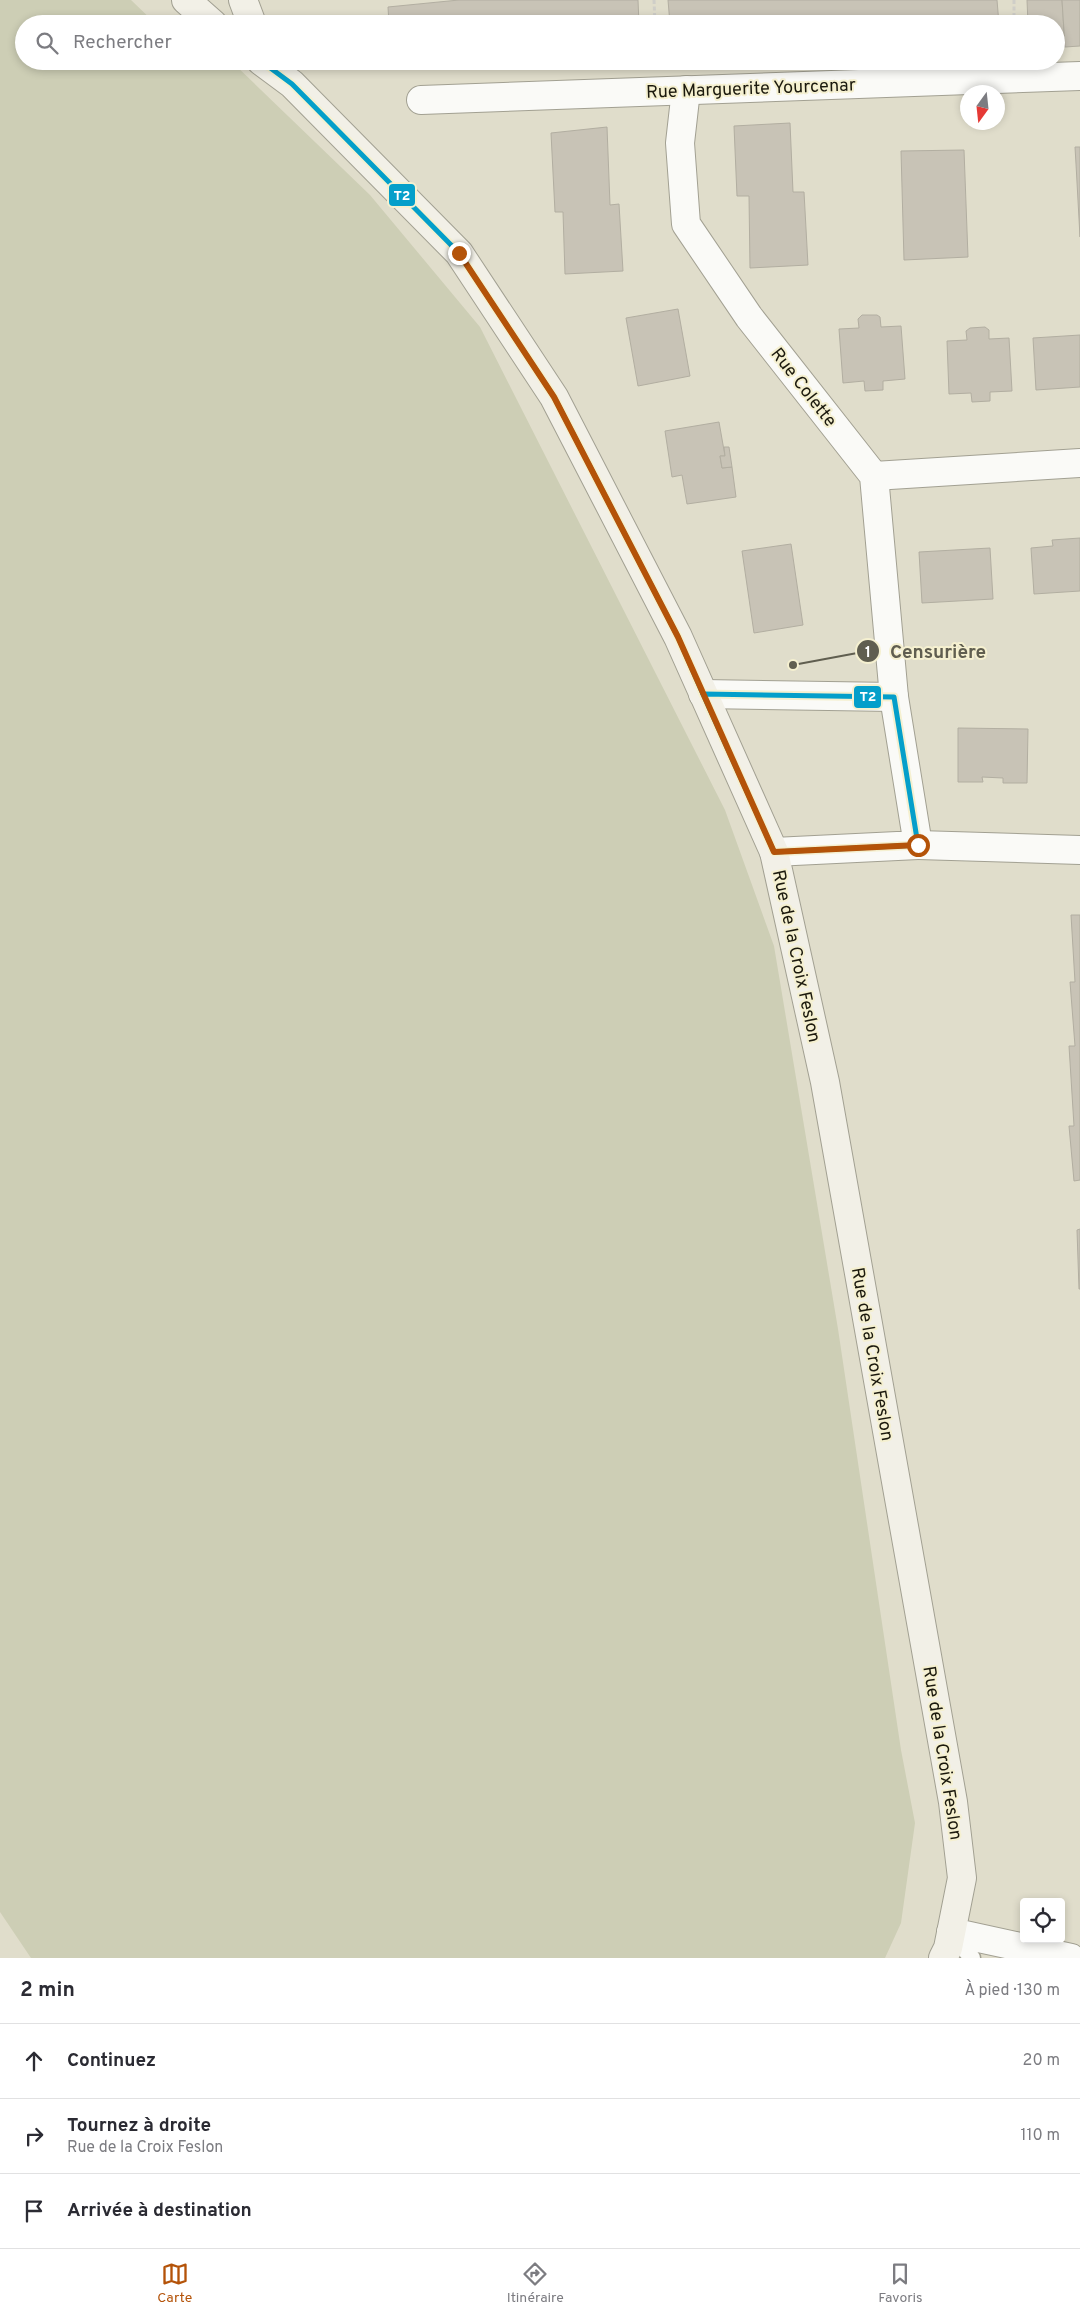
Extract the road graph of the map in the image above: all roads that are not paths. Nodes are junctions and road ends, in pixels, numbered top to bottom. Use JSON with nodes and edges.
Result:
{"nodes":[{"id":1,"x":186,"y":0,"type":"edge"},
{"id":2,"x":243,"y":0,"type":"edge"},
{"id":3,"x":203,"y":15,"type":"edge"},
{"id":4,"x":249,"y":15,"type":"edge"},
{"id":5,"x":273,"y":70,"type":"edge"},
{"id":6,"x":282,"y":70,"type":"edge"},
{"id":7,"x":1080,"y":76,"type":"edge"},
{"id":8,"x":292,"y":84,"type":"junction"},
{"id":9,"x":686,"y":90,"type":"junction"},
{"id":10,"x":421,"y":100,"type":"dead end"},
{"id":11,"x":1080,"y":463,"type":"edge"},
{"id":12,"x":874,"y":476,"type":"junction"},
{"id":13,"x":704,"y":694,"type":"junction"},
{"id":14,"x":894,"y":697,"type":"junction"},
{"id":15,"x":918,"y":845,"type":"junction"},
{"id":16,"x":1080,"y":850,"type":"edge"},
{"id":17,"x":774,"y":852,"type":"junction"},
{"id":18,"x":951,"y":1932,"type":"junction"},
{"id":19,"x":944,"y":1958,"type":"edge"},
{"id":20,"x":972,"y":1958,"type":"edge"},
{"id":21,"x":1070,"y":1958,"type":"edge"}],
"edges":[{"from":1,"to":3,"type":"street"},
{"from":2,"to":4,"type":"street"},
{"from":5,"to":8,"type":"street","name":"Rue de la Croix Feslon"},
{"from":6,"to":8,"type":"street","name":"Rue de la Croix Feslon"},
{"from":7,"to":9,"type":"street","name":"Rue Marguerite Yourcenar"},
{"from":8,"to":13,"type":"street","name":"Rue de la Croix Feslon"},
{"from":9,"to":10,"type":"street","name":"Rue Marguerite Yourcenar"},
{"from":9,"to":12,"type":"street","name":"Rue Colette"},
{"from":11,"to":12,"type":"street"},
{"from":12,"to":14,"type":"street"},
{"from":13,"to":14,"type":"street"},
{"from":13,"to":17,"type":"street","name":"Rue de la Croix Feslon"},
{"from":14,"to":15,"type":"street"},
{"from":15,"to":16,"type":"street"},
{"from":15,"to":17,"type":"street"},
{"from":17,"to":18,"type":"street","name":"Rue de la Croix Feslon"},
{"from":18,"to":19,"type":"street","name":"Rue de la Croix Feslon"},
{"from":18,"to":20,"type":"lane"},
{"from":18,"to":21,"type":"street"}]}
